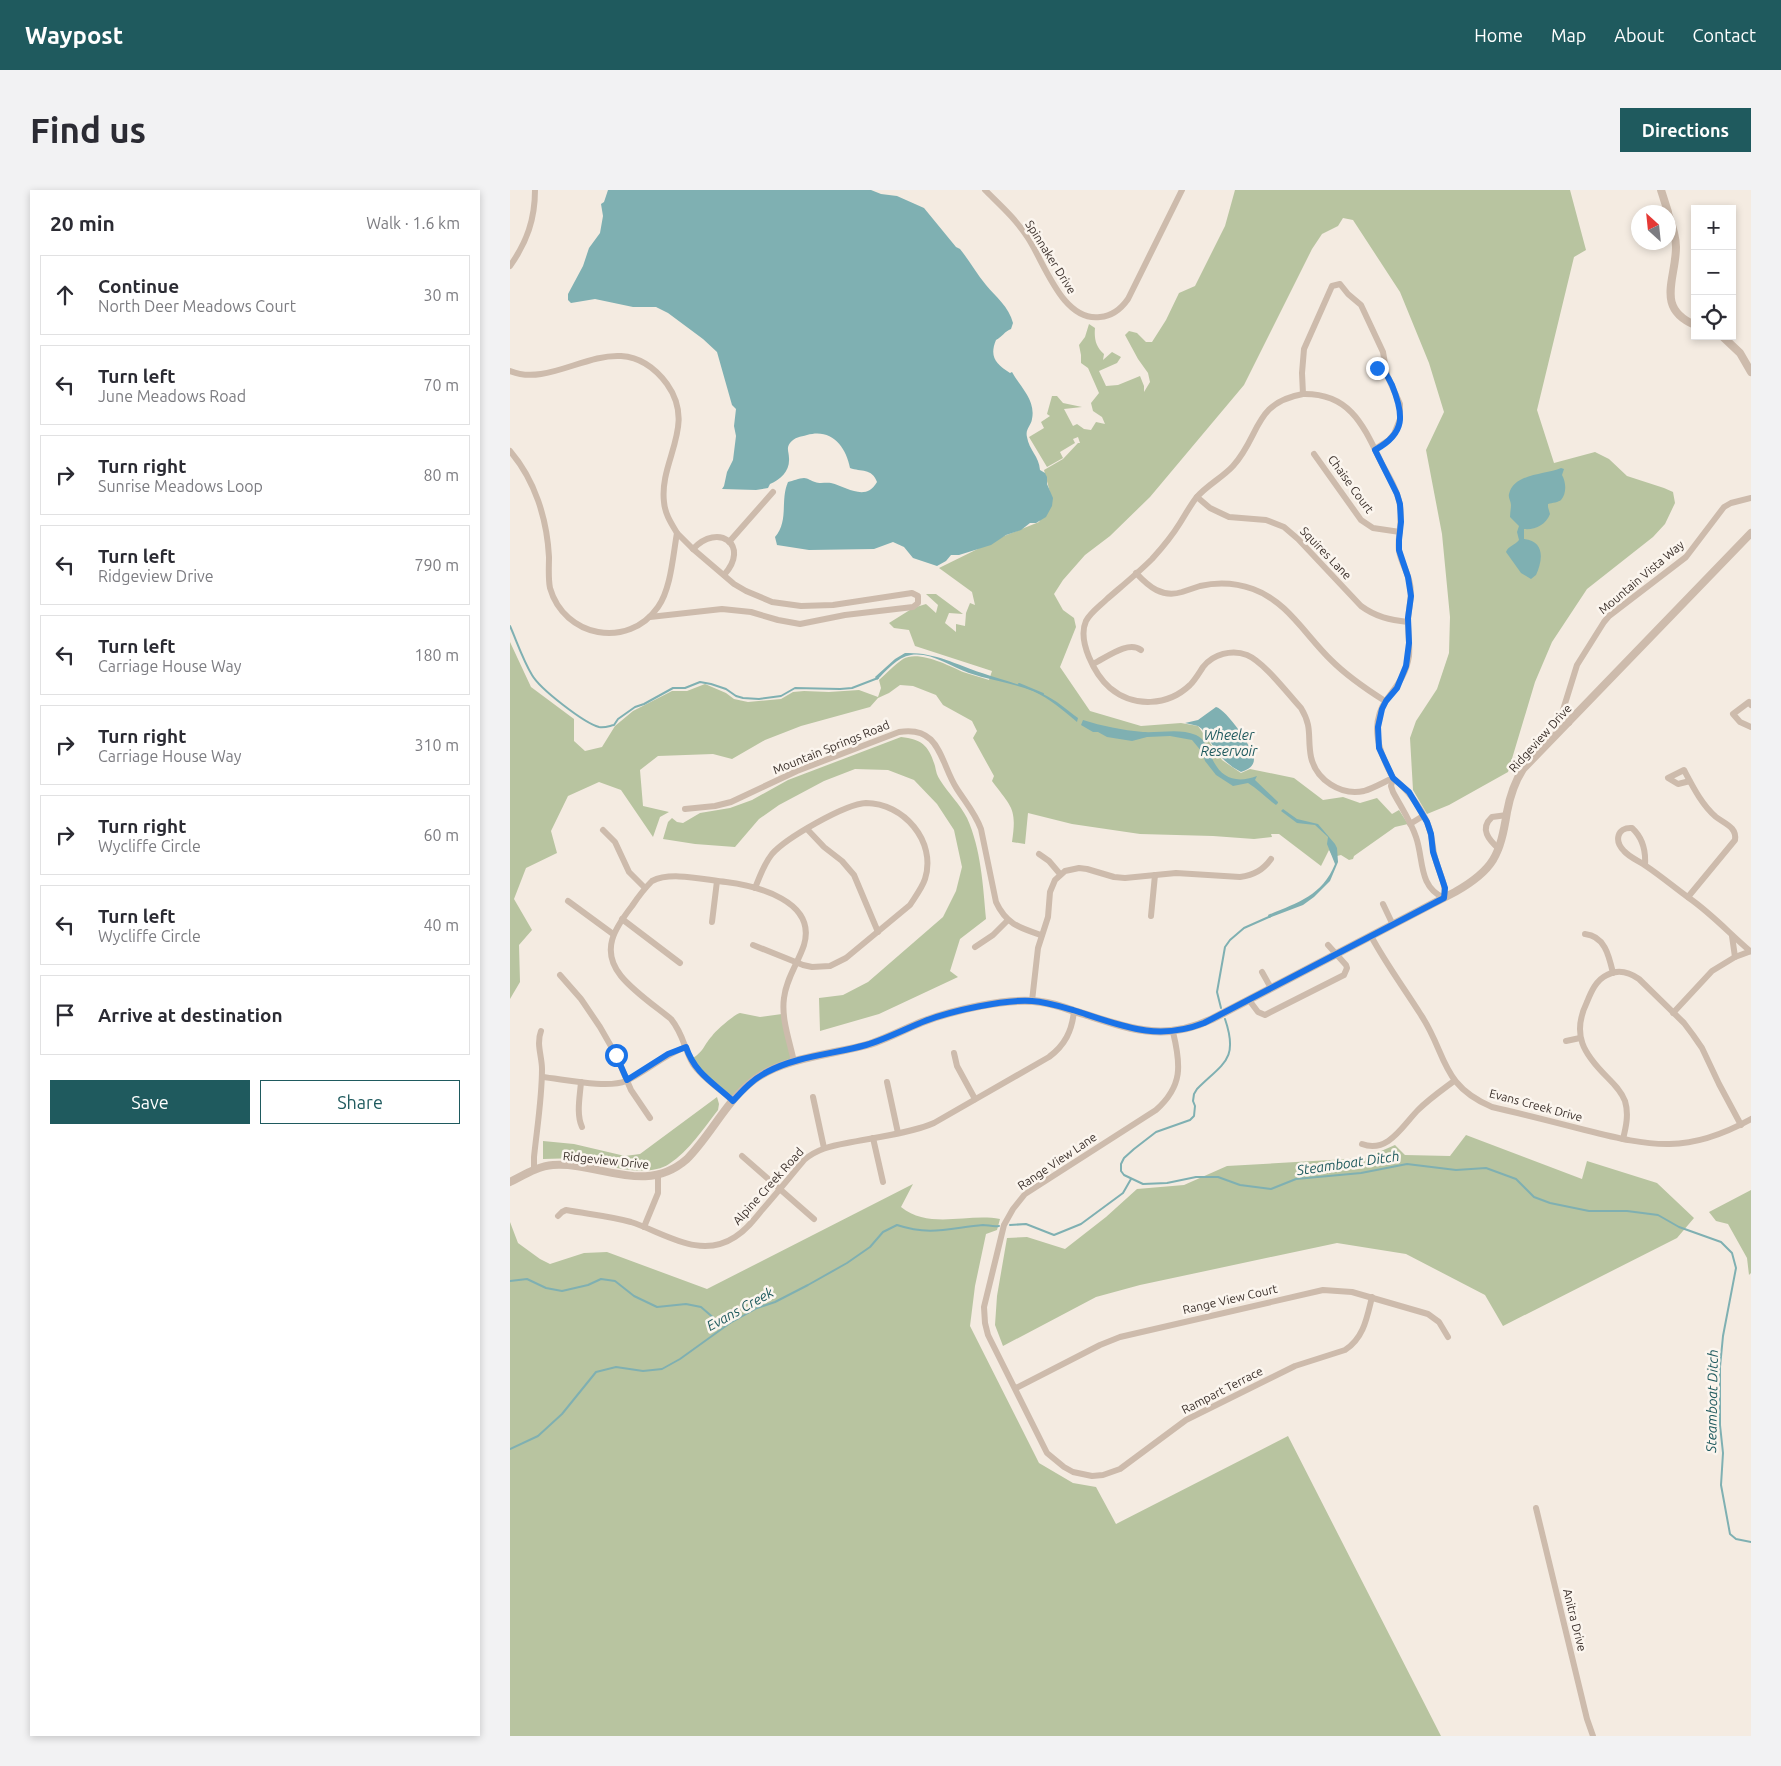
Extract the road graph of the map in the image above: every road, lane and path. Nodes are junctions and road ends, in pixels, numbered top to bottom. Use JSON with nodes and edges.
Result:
{"nodes":[{"id":1,"x":535,"y":190,"type":"edge"},
{"id":2,"x":985,"y":190,"type":"edge"},
{"id":3,"x":1182,"y":190,"type":"edge"},
{"id":4,"x":1661,"y":190,"type":"edge"},
{"id":5,"x":1666,"y":205,"type":"edge"},
{"id":6,"x":1675,"y":250,"type":"edge"},
{"id":7,"x":510,"y":266,"type":"edge"},
{"id":8,"x":1691,"y":323,"type":"edge"},
{"id":9,"x":1726,"y":340,"type":"edge"},
{"id":10,"x":1377,"y":368,"type":"dead end"},
{"id":11,"x":510,"y":371,"type":"edge"},
{"id":12,"x":1751,"y":372,"type":"edge"},
{"id":13,"x":1388,"y":375,"type":"junction"},
{"id":14,"x":1303,"y":394,"type":"junction"},
{"id":15,"x":1375,"y":450,"type":"junction"},
{"id":16,"x":510,"y":451,"type":"edge"},
{"id":17,"x":1314,"y":454,"type":"dead end"},
{"id":18,"x":773,"y":492,"type":"dead end"},
{"id":19,"x":1197,"y":497,"type":"junction"},
{"id":20,"x":1751,"y":498,"type":"edge"},
{"id":21,"x":1400,"y":532,"type":"junction"},
{"id":22,"x":1751,"y":532,"type":"edge"},
{"id":23,"x":677,"y":533,"type":"junction"},
{"id":24,"x":729,"y":542,"type":"junction"},
{"id":25,"x":692,"y":549,"type":"junction"},
{"id":26,"x":1136,"y":573,"type":"junction"},
{"id":27,"x":724,"y":575,"type":"junction"},
{"id":28,"x":650,"y":617,"type":"junction"},
{"id":29,"x":1408,"y":622,"type":"junction"},
{"id":30,"x":1141,"y":650,"type":"dead end"},
{"id":31,"x":1093,"y":664,"type":"junction"},
{"id":32,"x":1386,"y":701,"type":"junction"},
{"id":33,"x":1751,"y":705,"type":"edge"},
{"id":34,"x":1568,"y":723,"type":"junction"},
{"id":35,"x":1751,"y":726,"type":"edge"},
{"id":36,"x":1393,"y":778,"type":"junction"},
{"id":37,"x":1690,"y":781,"type":"dead end"},
{"id":38,"x":686,"y":809,"type":"dead end"},
{"id":39,"x":1507,"y":815,"type":"junction"},
{"id":40,"x":1423,"y":816,"type":"junction"},
{"id":41,"x":1410,"y":824,"type":"junction"},
{"id":42,"x":807,"y":829,"type":"junction"},
{"id":43,"x":603,"y":830,"type":"dead end"},
{"id":44,"x":1499,"y":849,"type":"junction"},
{"id":45,"x":1433,"y":852,"type":"junction"},
{"id":46,"x":1039,"y":854,"type":"dead end"},
{"id":47,"x":1419,"y":855,"type":"junction"},
{"id":48,"x":1271,"y":859,"type":"dead end"},
{"id":49,"x":1645,"y":865,"type":"junction"},
{"id":50,"x":1060,"y":874,"type":"junction"},
{"id":51,"x":1155,"y":875,"type":"junction"},
{"id":52,"x":717,"y":881,"type":"junction"},
{"id":53,"x":645,"y":888,"type":"junction"},
{"id":54,"x":755,"y":888,"type":"junction"},
{"id":55,"x":1688,"y":897,"type":"junction"},
{"id":56,"x":1444,"y":898,"type":"junction"},
{"id":57,"x":568,"y":901,"type":"dead end"},
{"id":58,"x":1383,"y":904,"type":"dead end"},
{"id":59,"x":1151,"y":916,"type":"dead end"},
{"id":60,"x":622,"y":919,"type":"junction"},
{"id":61,"x":1008,"y":920,"type":"junction"},
{"id":62,"x":712,"y":922,"type":"dead end"},
{"id":63,"x":1392,"y":925,"type":"junction"},
{"id":64,"x":878,"y":932,"type":"junction"},
{"id":65,"x":613,"y":934,"type":"junction"},
{"id":66,"x":1585,"y":934,"type":"dead end"},
{"id":67,"x":1042,"y":935,"type":"junction"},
{"id":68,"x":1371,"y":936,"type":"junction"},
{"id":69,"x":1732,"y":936,"type":"junction"},
{"id":70,"x":1328,"y":944,"type":"dead end"},
{"id":71,"x":753,"y":945,"type":"dead end"},
{"id":72,"x":976,"y":947,"type":"dead end"},
{"id":73,"x":1751,"y":951,"type":"edge"},
{"id":74,"x":1336,"y":954,"type":"junction"},
{"id":75,"x":1735,"y":957,"type":"junction"},
{"id":76,"x":680,"y":963,"type":"dead end"},
{"id":77,"x":796,"y":963,"type":"junction"},
{"id":78,"x":1262,"y":972,"type":"dead end"},
{"id":79,"x":1613,"y":973,"type":"junction"},
{"id":80,"x":560,"y":975,"type":"dead end"},
{"id":81,"x":1271,"y":988,"type":"junction"},
{"id":82,"x":1249,"y":1000,"type":"junction"},
{"id":83,"x":1032,"y":1001,"type":"junction"},
{"id":84,"x":1074,"y":1011,"type":"junction"},
{"id":85,"x":1674,"y":1013,"type":"junction"},
{"id":86,"x":541,"y":1031,"type":"dead end"},
{"id":87,"x":1174,"y":1032,"type":"junction"},
{"id":88,"x":1580,"y":1038,"type":"junction"},
{"id":89,"x":1566,"y":1041,"type":"dead end"},
{"id":90,"x":686,"y":1047,"type":"junction"},
{"id":91,"x":954,"y":1053,"type":"dead end"},
{"id":92,"x":794,"y":1062,"type":"junction"},
{"id":93,"x":542,"y":1076,"type":"junction"},
{"id":94,"x":627,"y":1080,"type":"junction"},
{"id":95,"x":1454,"y":1080,"type":"junction"},
{"id":96,"x":581,"y":1082,"type":"junction"},
{"id":97,"x":887,"y":1082,"type":"dead end"},
{"id":98,"x":814,"y":1097,"type":"dead end"},
{"id":99,"x":975,"y":1099,"type":"junction"},
{"id":100,"x":733,"y":1101,"type":"junction"},
{"id":101,"x":650,"y":1118,"type":"dead end"},
{"id":102,"x":1751,"y":1119,"type":"edge"},
{"id":103,"x":1741,"y":1125,"type":"junction"},
{"id":104,"x":582,"y":1127,"type":"dead end"},
{"id":105,"x":898,"y":1133,"type":"junction"},
{"id":106,"x":873,"y":1138,"type":"junction"},
{"id":107,"x":1623,"y":1139,"type":"junction"},
{"id":108,"x":1362,"y":1144,"type":"dead end"},
{"id":109,"x":824,"y":1148,"type":"junction"},
{"id":110,"x":742,"y":1156,"type":"dead end"},
{"id":111,"x":534,"y":1170,"type":"junction"},
{"id":112,"x":658,"y":1176,"type":"junction"},
{"id":113,"x":510,"y":1182,"type":"edge"},
{"id":114,"x":883,"y":1182,"type":"dead end"},
{"id":115,"x":780,"y":1190,"type":"junction"},
{"id":116,"x":558,"y":1216,"type":"dead end"},
{"id":117,"x":814,"y":1219,"type":"dead end"},
{"id":118,"x":644,"y":1227,"type":"junction"},
{"id":119,"x":1372,"y":1297,"type":"junction"},
{"id":120,"x":1448,"y":1337,"type":"dead end"},
{"id":121,"x":1016,"y":1388,"type":"junction"},
{"id":122,"x":1536,"y":1508,"type":"dead end"},
{"id":123,"x":1593,"y":1736,"type":"edge"}],
"edges":[{"from":1,"to":7,"type":"street"},
{"from":2,"to":3,"type":"street","name":"Spinnaker Drive"},
{"from":4,"to":5,"type":"street"},
{"from":6,"to":8,"type":"street"},
{"from":9,"to":12,"type":"street"},
{"from":10,"to":13,"type":"street"},
{"from":11,"to":23,"type":"street"},
{"from":13,"to":14,"type":"street"},
{"from":13,"to":15,"type":"street"},
{"from":14,"to":15,"type":"street"},
{"from":14,"to":19,"type":"street"},
{"from":15,"to":21,"type":"street"},
{"from":16,"to":28,"type":"street"},
{"from":17,"to":21,"type":"street","name":"Chaise Court"},
{"from":18,"to":24,"type":"street"},
{"from":19,"to":26,"type":"street"},
{"from":19,"to":29,"type":"street","name":"Squires Lane"},
{"from":20,"to":34,"type":"street","name":"Mountain Vista Way"},
{"from":21,"to":29,"type":"street"},
{"from":22,"to":34,"type":"street","name":"Ridgeview Drive"},
{"from":23,"to":25,"type":"street"},
{"from":23,"to":28,"type":"street"},
{"from":24,"to":25,"type":"street"},
{"from":24,"to":27,"type":"street"},
{"from":25,"to":27,"type":"street"},
{"from":26,"to":31,"type":"street"},
{"from":26,"to":32,"type":"street"},
{"from":27,"to":28,"type":"street"},
{"from":29,"to":32,"type":"street"},
{"from":30,"to":31,"type":"street"},
{"from":31,"to":36,"type":"street"},
{"from":32,"to":36,"type":"street"},
{"from":33,"to":35,"type":"street"},
{"from":34,"to":39,"type":"street","name":"Ridgeview Drive"},
{"from":36,"to":40,"type":"street"},
{"from":36,"to":41,"type":"street"},
{"from":37,"to":55,"type":"street"},
{"from":38,"to":61,"type":"street","name":"Mountain Springs Road"},
{"from":39,"to":44,"type":"street","name":"Ridgeview Drive"},
{"from":39,"to":44,"type":"street"},
{"from":40,"to":41,"type":"street"},
{"from":40,"to":45,"type":"street"},
{"from":41,"to":47,"type":"street"},
{"from":42,"to":54,"type":"street"},
{"from":42,"to":64,"type":"street"},
{"from":42,"to":64,"type":"street"},
{"from":43,"to":53,"type":"street"},
{"from":44,"to":56,"type":"street","name":"Ridgeview Drive"},
{"from":45,"to":47,"type":"street"},
{"from":45,"to":56,"type":"street"},
{"from":46,"to":50,"type":"street"},
{"from":47,"to":56,"type":"street"},
{"from":48,"to":51,"type":"street"},
{"from":49,"to":49,"type":"street"},
{"from":49,"to":55,"type":"street"},
{"from":50,"to":51,"type":"street"},
{"from":50,"to":67,"type":"street"},
{"from":51,"to":59,"type":"street"},
{"from":52,"to":53,"type":"street"},
{"from":52,"to":54,"type":"street"},
{"from":52,"to":62,"type":"street"},
{"from":53,"to":60,"type":"street"},
{"from":54,"to":77,"type":"street"},
{"from":55,"to":69,"type":"street"},
{"from":56,"to":63,"type":"street","name":"Ridgeview Drive"},
{"from":57,"to":65,"type":"street"},
{"from":58,"to":63,"type":"street"},
{"from":60,"to":65,"type":"street"},
{"from":60,"to":76,"type":"street"},
{"from":61,"to":67,"type":"street"},
{"from":61,"to":72,"type":"street"},
{"from":63,"to":68,"type":"street","name":"Ridgeview Drive"},
{"from":64,"to":77,"type":"street"},
{"from":65,"to":90,"type":"street"},
{"from":66,"to":79,"type":"street"},
{"from":67,"to":83,"type":"street"},
{"from":68,"to":74,"type":"street","name":"Ridgeview Drive"},
{"from":68,"to":95,"type":"street","name":"Evans Creek Drive"},
{"from":69,"to":73,"type":"street"},
{"from":69,"to":75,"type":"street"},
{"from":70,"to":74,"type":"street"},
{"from":71,"to":77,"type":"street"},
{"from":73,"to":75,"type":"street"},
{"from":74,"to":81,"type":"street","name":"Ridgeview Drive"},
{"from":74,"to":82,"type":"street"},
{"from":75,"to":85,"type":"street"},
{"from":77,"to":92,"type":"street"},
{"from":78,"to":81,"type":"street"},
{"from":79,"to":85,"type":"street"},
{"from":79,"to":88,"type":"street"},
{"from":80,"to":94,"type":"street"},
{"from":81,"to":82,"type":"street","name":"Ridgeview Drive"},
{"from":82,"to":87,"type":"street","name":"Ridgeview Drive"},
{"from":83,"to":84,"type":"street","name":"Ridgeview Drive"},
{"from":83,"to":92,"type":"street","name":"Ridgeview Drive"},
{"from":84,"to":87,"type":"street","name":"Ridgeview Drive"},
{"from":84,"to":99,"type":"street","name":"Alpine Creek Road"},
{"from":85,"to":103,"type":"street"},
{"from":86,"to":93,"type":"street"},
{"from":87,"to":121,"type":"street","name":"Range View Lane"},
{"from":88,"to":89,"type":"street"},
{"from":88,"to":107,"type":"street"},
{"from":90,"to":94,"type":"street"},
{"from":90,"to":100,"type":"street"},
{"from":91,"to":99,"type":"street"},
{"from":92,"to":100,"type":"street","name":"Ridgeview Drive"},
{"from":93,"to":96,"type":"street"},
{"from":93,"to":111,"type":"street"},
{"from":94,"to":96,"type":"street"},
{"from":94,"to":101,"type":"street"},
{"from":95,"to":107,"type":"street","name":"Evans Creek Drive"},
{"from":95,"to":108,"type":"street"},
{"from":96,"to":104,"type":"street"},
{"from":97,"to":105,"type":"street"},
{"from":98,"to":109,"type":"street"},
{"from":99,"to":105,"type":"street","name":"Alpine Creek Road"},
{"from":100,"to":112,"type":"street","name":"Ridgeview Drive"},
{"from":102,"to":103,"type":"street","name":"Evans Creek Drive"},
{"from":103,"to":107,"type":"street","name":"Evans Creek Drive"},
{"from":105,"to":106,"type":"street","name":"Alpine Creek Road"},
{"from":106,"to":109,"type":"street","name":"Alpine Creek Road"},
{"from":106,"to":114,"type":"street"},
{"from":109,"to":115,"type":"street","name":"Alpine Creek Road"},
{"from":110,"to":115,"type":"street"},
{"from":111,"to":112,"type":"street","name":"Ridgeview Drive"},
{"from":111,"to":113,"type":"street","name":"Ridgeview Drive"},
{"from":112,"to":118,"type":"street"},
{"from":115,"to":117,"type":"street"},
{"from":115,"to":118,"type":"street","name":"Alpine Creek Road"},
{"from":116,"to":118,"type":"street","name":"Alpine Creek Road"},
{"from":119,"to":120,"type":"street","name":"Range View Court"},
{"from":119,"to":121,"type":"street","name":"Range View Court"},
{"from":119,"to":121,"type":"street","name":"Rampart Terrace"},
{"from":122,"to":123,"type":"street","name":"Anitra Drive"}]}
